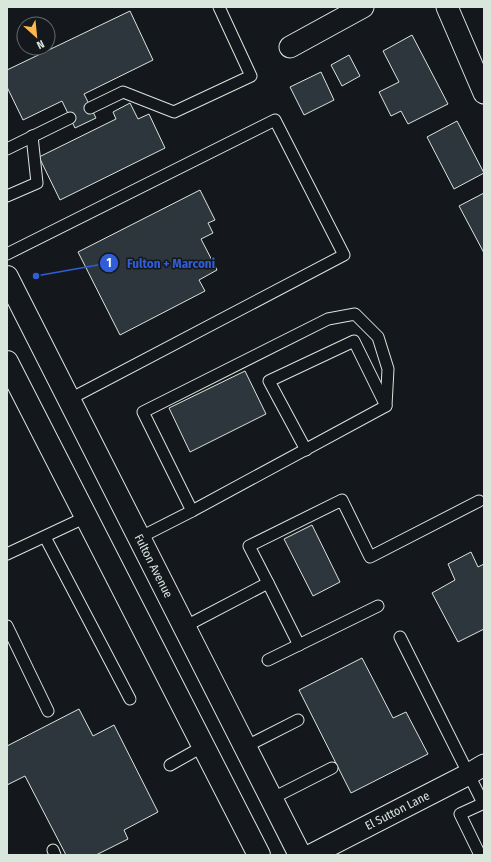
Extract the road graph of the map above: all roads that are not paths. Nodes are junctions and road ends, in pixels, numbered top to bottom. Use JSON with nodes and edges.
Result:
{"nodes":[{"id":1,"x":219,"y":7,"type":"edge"},
{"id":2,"x":447,"y":7,"type":"edge"},
{"id":3,"x":353,"y":9,"type":"edge"},
{"id":4,"x":290,"y":47,"type":"dead end"},
{"id":5,"x":484,"y":93,"type":"edge"},
{"id":6,"x":90,"y":108,"type":"dead end"},
{"id":7,"x":70,"y":118,"type":"dead end"},
{"id":8,"x":32,"y":136,"type":"junction"},
{"id":9,"x":7,"y":149,"type":"edge"},
{"id":10,"x":7,"y":196,"type":"edge"},
{"id":11,"x":7,"y":254,"type":"edge"},
{"id":12,"x":7,"y":277,"type":"edge"},
{"id":13,"x":7,"y":362,"type":"edge"},
{"id":14,"x":68,"y":400,"type":"junction"},
{"id":15,"x":386,"y":406,"type":"junction"},
{"id":16,"x":306,"y":450,"type":"junction"},
{"id":17,"x":479,"y":501,"type":"dead end"},
{"id":18,"x":192,"y":511,"type":"junction"},
{"id":19,"x":86,"y":517,"type":"junction"},
{"id":20,"x":44,"y":536,"type":"junction"},
{"id":21,"x":139,"y":538,"type":"junction"},
{"id":22,"x":7,"y":554,"type":"edge"},
{"id":23,"x":268,"y":583,"type":"junction"},
{"id":24,"x":378,"y":606,"type":"dead end"},
{"id":25,"x":7,"y":626,"type":"edge"},
{"id":26,"x":184,"y":627,"type":"junction"},
{"id":27,"x":400,"y":637,"type":"dead end"},
{"id":28,"x":299,"y":645,"type":"junction"},
{"id":29,"x":268,"y":660,"type":"dead end"},
{"id":30,"x":130,"y":699,"type":"dead end"},
{"id":31,"x":48,"y":711,"type":"dead end"},
{"id":32,"x":298,"y":720,"type":"dead end"},
{"id":33,"x":202,"y":747,"type":"junction"},
{"id":34,"x":245,"y":747,"type":"junction"},
{"id":35,"x":170,"y":765,"type":"dead end"},
{"id":36,"x":332,"y":768,"type":"dead end"},
{"id":37,"x":476,"y":769,"type":"edge"},
{"id":38,"x":271,"y":799,"type":"junction"},
{"id":39,"x":484,"y":803,"type":"edge"},
{"id":40,"x":259,"y":855,"type":"edge"},
{"id":41,"x":300,"y":855,"type":"edge"},
{"id":42,"x":310,"y":855,"type":"edge"},
{"id":43,"x":480,"y":855,"type":"edge"}],
"edges":[{"from":1,"to":6,"type":"lane"},
{"from":2,"to":5,"type":"street"},
{"from":3,"to":4,"type":"street"},
{"from":7,"to":8,"type":"lane"},
{"from":8,"to":9,"type":"lane"},
{"from":8,"to":10,"type":"lane"},
{"from":11,"to":14,"type":"lane"},
{"from":12,"to":14,"type":"main road","name":"Fulton Avenue"},
{"from":13,"to":19,"type":"main road"},
{"from":14,"to":21,"type":"main road","name":"Fulton Avenue"},
{"from":15,"to":16,"type":"lane"},
{"from":15,"to":16,"type":"lane"},
{"from":15,"to":18,"type":"lane"},
{"from":16,"to":18,"type":"lane"},
{"from":17,"to":23,"type":"lane"},
{"from":18,"to":21,"type":"lane"},
{"from":19,"to":20,"type":"lane"},
{"from":19,"to":33,"type":"main road"},
{"from":20,"to":22,"type":"lane"},
{"from":20,"to":30,"type":"lane"},
{"from":21,"to":26,"type":"main road","name":"Fulton Avenue"},
{"from":23,"to":26,"type":"lane"},
{"from":23,"to":28,"type":"lane"},
{"from":24,"to":28,"type":"lane"},
{"from":25,"to":31,"type":"lane"},
{"from":26,"to":34,"type":"main road","name":"Fulton Avenue"},
{"from":27,"to":37,"type":"lane"},
{"from":28,"to":29,"type":"lane"},
{"from":32,"to":34,"type":"lane"},
{"from":33,"to":35,"type":"lane"},
{"from":33,"to":40,"type":"main road"},
{"from":34,"to":38,"type":"main road","name":"Fulton Avenue"},
{"from":36,"to":38,"type":"lane"},
{"from":37,"to":39,"type":"lane"},
{"from":37,"to":42,"type":"street","name":"El Sutton Lane"},
{"from":38,"to":41,"type":"main road","name":"Fulton Avenue"},
{"from":39,"to":43,"type":"lane"}]}
